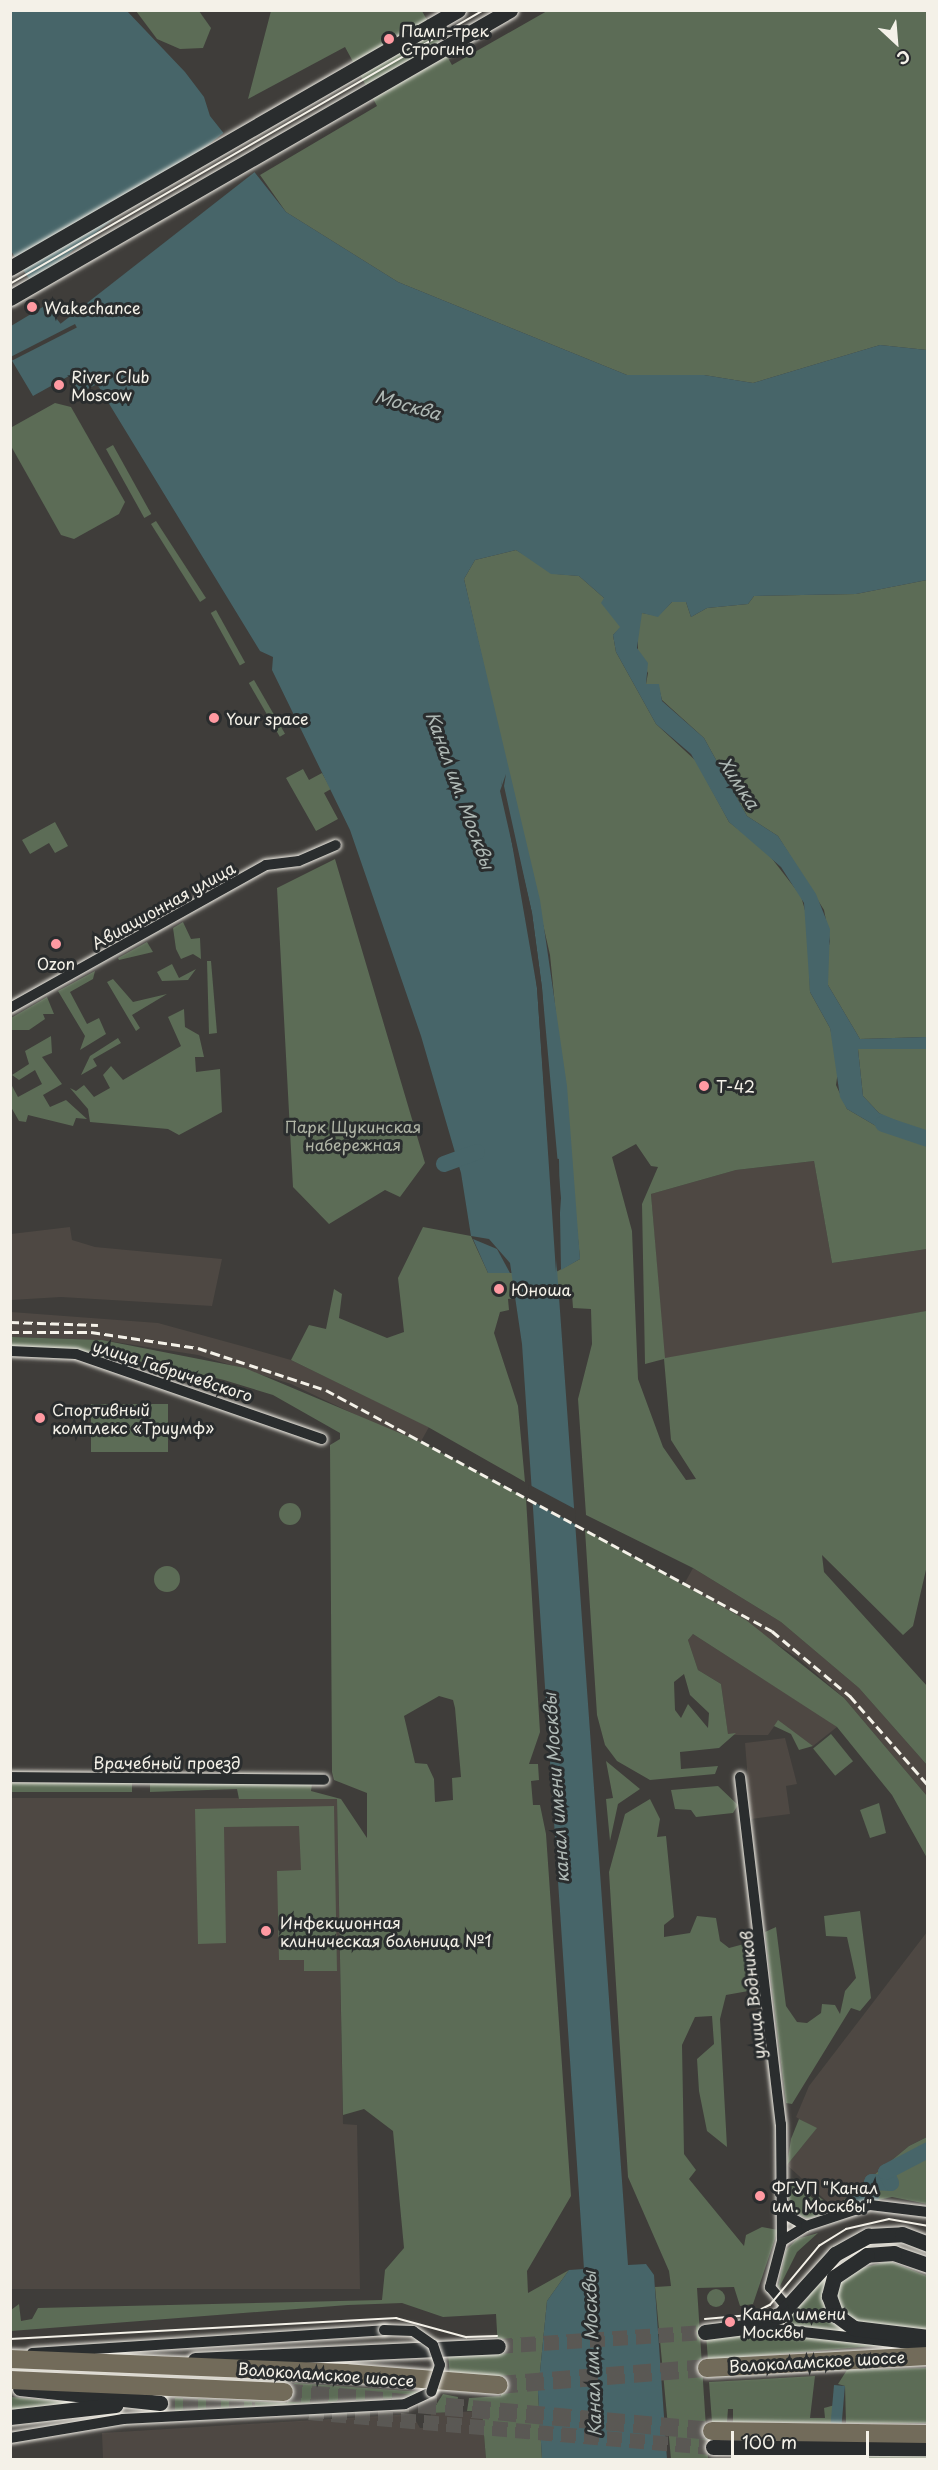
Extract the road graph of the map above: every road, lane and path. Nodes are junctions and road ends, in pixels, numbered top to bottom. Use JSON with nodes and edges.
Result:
{"nodes":[{"id":1,"x":458,"y":10,"type":"edge"},
{"id":2,"x":510,"y":10,"type":"edge"},
{"id":3,"x":10,"y":268,"type":"edge"},
{"id":4,"x":10,"y":298,"type":"edge"},
{"id":5,"x":336,"y":845,"type":"dead end"},
{"id":6,"x":10,"y":1008,"type":"edge"},
{"id":7,"x":10,"y":1351,"type":"edge"},
{"id":8,"x":322,"y":1439,"type":"dead end"},
{"id":9,"x":10,"y":1777,"type":"edge"},
{"id":10,"x":740,"y":1777,"type":"dead end"},
{"id":11,"x":324,"y":1780,"type":"dead end"},
{"id":12,"x":781,"y":2211,"type":"junction"},
{"id":13,"x":927,"y":2211,"type":"edge"},
{"id":14,"x":806,"y":2226,"type":"junction"},
{"id":15,"x":782,"y":2241,"type":"junction"},
{"id":16,"x":927,"y":2244,"type":"edge"},
{"id":17,"x":927,"y":2265,"type":"edge"},
{"id":18,"x":789,"y":2310,"type":"junction"},
{"id":19,"x":753,"y":2326,"type":"junction"},
{"id":20,"x":705,"y":2331,"type":"tunnel mouth"},
{"id":21,"x":927,"y":2337,"type":"edge"},
{"id":22,"x":498,"y":2346,"type":"tunnel mouth"},
{"id":23,"x":927,"y":2346,"type":"edge"},
{"id":24,"x":894,"y":2356,"type":"junction"},
{"id":25,"x":927,"y":2356,"type":"edge"},
{"id":26,"x":10,"y":2357,"type":"edge"},
{"id":27,"x":927,"y":2362,"type":"edge"},
{"id":28,"x":152,"y":2363,"type":"junction"},
{"id":29,"x":707,"y":2368,"type":"tunnel mouth"},
{"id":30,"x":10,"y":2380,"type":"edge"},
{"id":31,"x":499,"y":2385,"type":"tunnel mouth"},
{"id":32,"x":10,"y":2387,"type":"edge"},
{"id":33,"x":284,"y":2392,"type":"tunnel mouth"},
{"id":34,"x":10,"y":2417,"type":"edge"},
{"id":35,"x":927,"y":2434,"type":"edge"},
{"id":36,"x":10,"y":2438,"type":"edge"},
{"id":37,"x":712,"y":2439,"type":"joint"},
{"id":38,"x":792,"y":2448,"type":"junction"},
{"id":39,"x":927,"y":2448,"type":"edge"},
{"id":40,"x":856,"y":2460,"type":"edge"}],
"edges":[{"from":1,"to":3,"type":"main road"},
{"from":2,"to":4,"type":"main road"},
{"from":5,"to":6,"type":"street","name":"Авиационная улица"},
{"from":7,"to":8,"type":"street","name":"улица Габричевского"},
{"from":9,"to":11,"type":"street","name":"Врачебный проезд"},
{"from":10,"to":12,"type":"street","name":"улица Водников"},
{"from":12,"to":14,"type":"street"},
{"from":12,"to":15,"type":"street","name":"улица Водников"},
{"from":13,"to":14,"type":"street"},
{"from":14,"to":15,"type":"street"},
{"from":15,"to":18,"type":"street","name":"улица Водников"},
{"from":16,"to":18,"type":"main road"},
{"from":17,"to":21,"type":"main road"},
{"from":18,"to":19,"type":"main road"},
{"from":19,"to":20,"type":"main road"},
{"from":19,"to":23,"type":"street"},
{"from":22,"to":28,"type":"main road","name":"Волоколамское шоссе"},
{"from":24,"to":25,"type":"main road","name":"Волоколамское шоссе"},
{"from":24,"to":27,"type":"main road"},
{"from":24,"to":29,"type":"main road","name":"Волоколамское шоссе"},
{"from":26,"to":28,"type":"main road","name":"Волоколамское шоссе"},
{"from":26,"to":36,"type":"street","bridge":true},
{"from":28,"to":31,"type":"main road","name":"Волоколамское шоссе"},
{"from":30,"to":33,"type":"main road","name":"Волоколамское шоссе"},
{"from":32,"to":34,"type":"main road"},
{"from":35,"to":37,"type":"main road"},
{"from":37,"to":38,"type":"main road"},
{"from":38,"to":39,"type":"main road"},
{"from":38,"to":40,"type":"main road"}]}
